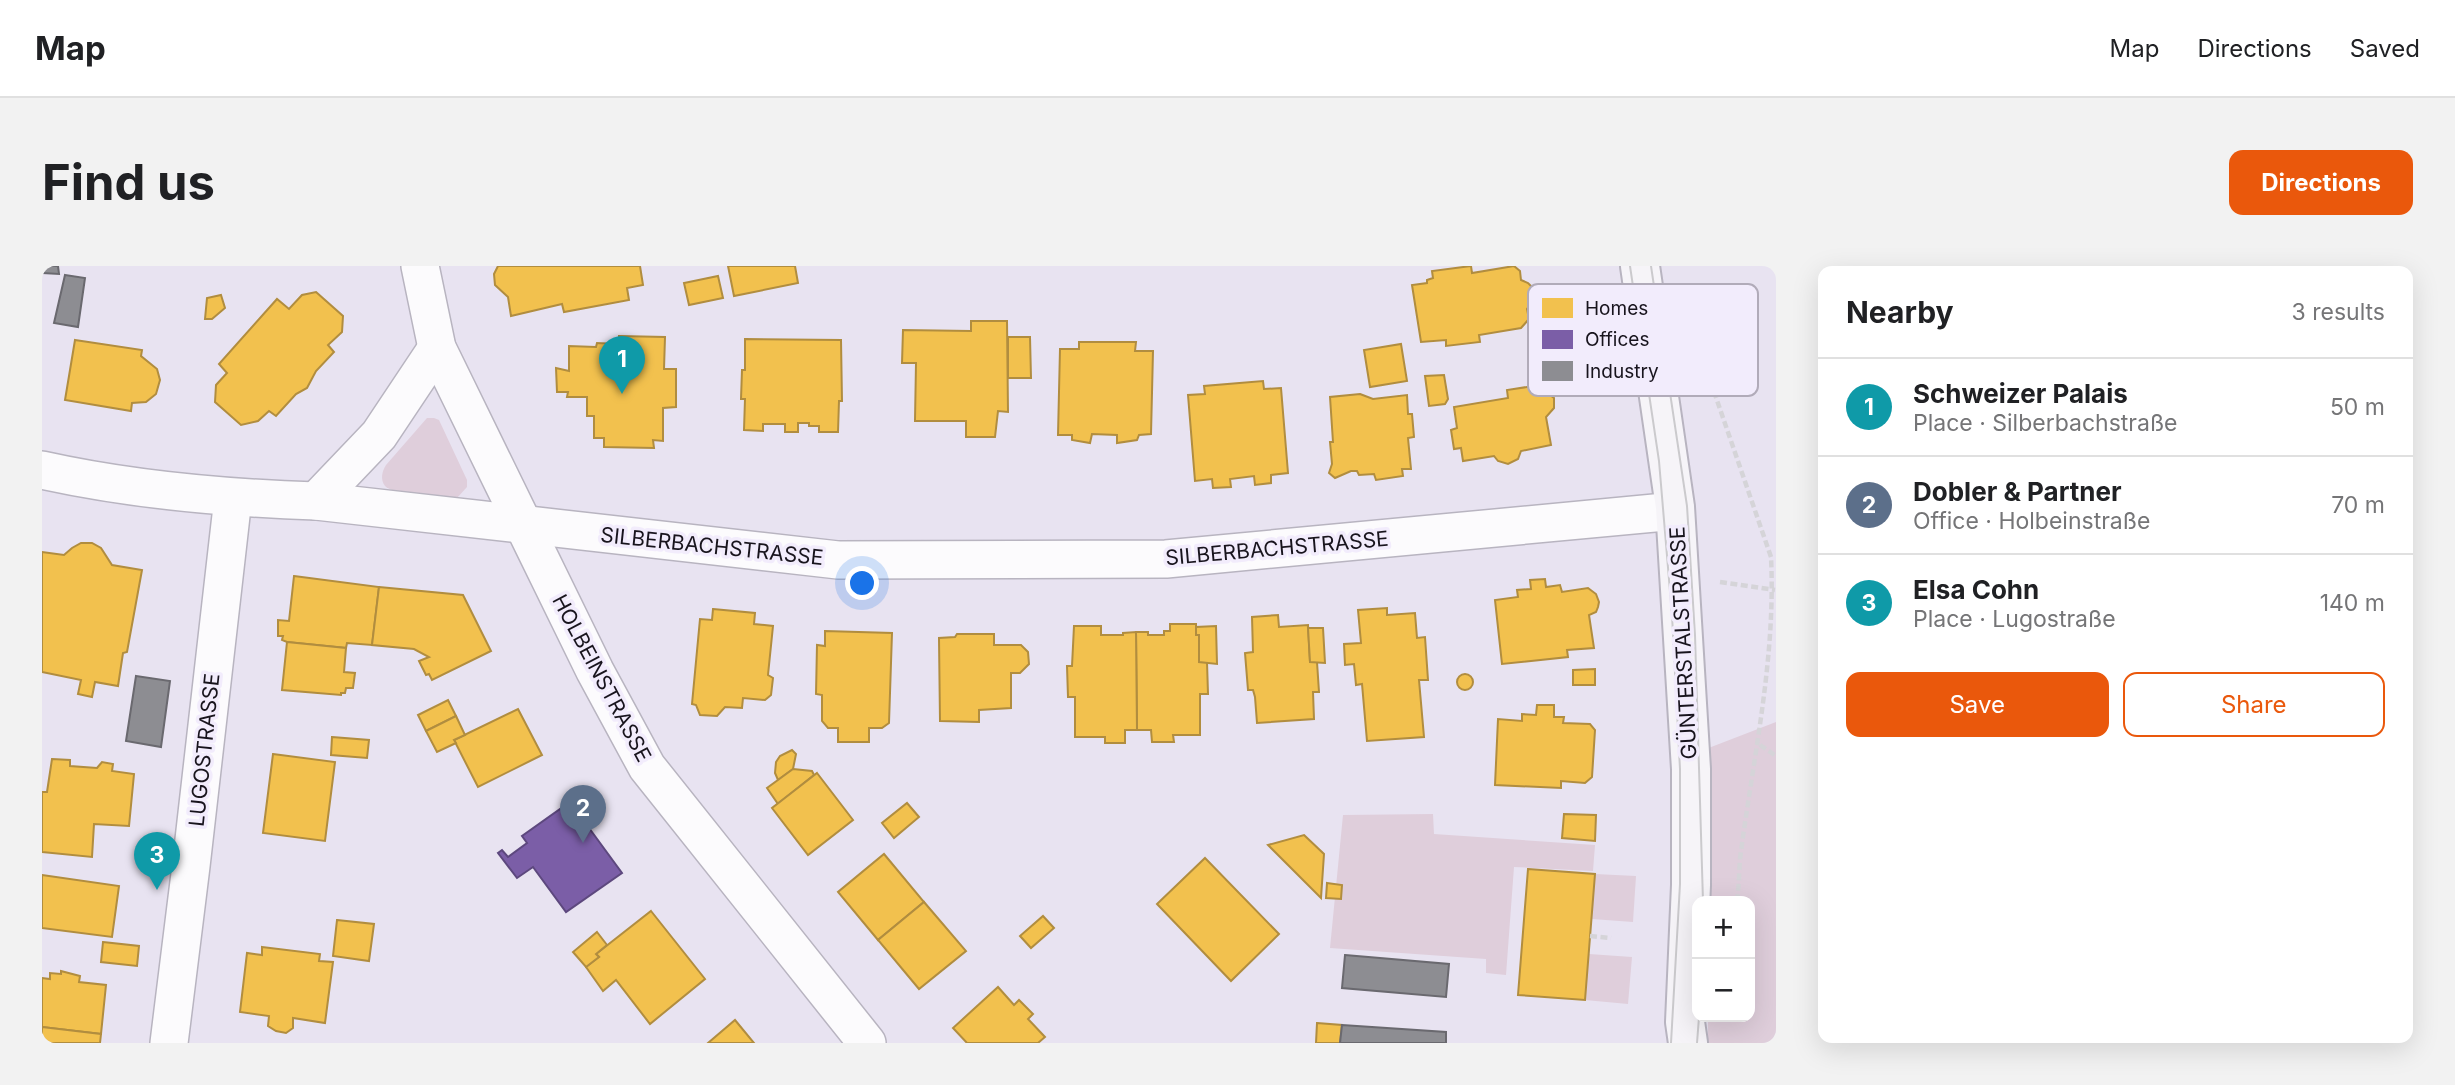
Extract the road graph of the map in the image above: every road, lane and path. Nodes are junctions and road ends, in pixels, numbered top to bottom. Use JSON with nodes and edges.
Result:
{"nodes":[{"id":1,"x":420,"y":266,"type":"edge"},
{"id":2,"x":1640,"y":266,"type":"edge"},
{"id":3,"x":1643,"y":284,"type":"edge"},
{"id":4,"x":437,"y":348,"type":"junction"},
{"id":5,"x":1659,"y":396,"type":"edge"},
{"id":6,"x":1716,"y":396,"type":"edge"},
{"id":7,"x":42,"y":470,"type":"edge"},
{"id":8,"x":233,"y":498,"type":"junction"},
{"id":9,"x":316,"y":501,"type":"junction"},
{"id":10,"x":1675,"y":507,"type":"junction"},
{"id":11,"x":524,"y":525,"type":"junction"},
{"id":12,"x":1720,"y":582,"type":"dead end"},
{"id":13,"x":1775,"y":590,"type":"edge"},
{"id":14,"x":1760,"y":745,"type":"junction"},
{"id":15,"x":1776,"y":756,"type":"edge"},
{"id":16,"x":1737,"y":896,"type":"edge"},
{"id":17,"x":1590,"y":936,"type":"dead end"},
{"id":18,"x":1611,"y":938,"type":"dead end"},
{"id":19,"x":1684,"y":1036,"type":"edge"},
{"id":20,"x":169,"y":1043,"type":"edge"},
{"id":21,"x":867,"y":1043,"type":"edge"}],
"edges":[{"from":1,"to":4,"type":"street","name":"HOLBEINSTRASSE"},
{"from":2,"to":3,"type":"main road","name":"GÜNTERSTALSTRASSE"},
{"from":4,"to":9,"type":"street"},
{"from":4,"to":11,"type":"street","name":"HOLBEINSTRASSE"},
{"from":5,"to":10,"type":"main road","name":"GÜNTERSTALSTRASSE"},
{"from":6,"to":13,"type":"path"},
{"from":7,"to":8,"type":"street","name":"SILBERBACHSTRASSE"},
{"from":8,"to":9,"type":"street","name":"SILBERBACHSTRASSE"},
{"from":8,"to":20,"type":"street","name":"LUGOSTRASSE"},
{"from":9,"to":11,"type":"street","name":"SILBERBACHSTRASSE"},
{"from":10,"to":11,"type":"street","name":"SILBERBACHSTRASSE"},
{"from":10,"to":19,"type":"main road","name":"GÜNTERSTALSTRASSE"},
{"from":11,"to":21,"type":"street","name":"HOLBEINSTRASSE"},
{"from":12,"to":13,"type":"path"},
{"from":13,"to":14,"type":"path"},
{"from":14,"to":15,"type":"path"},
{"from":14,"to":16,"type":"path"},
{"from":17,"to":18,"type":"path"}]}
